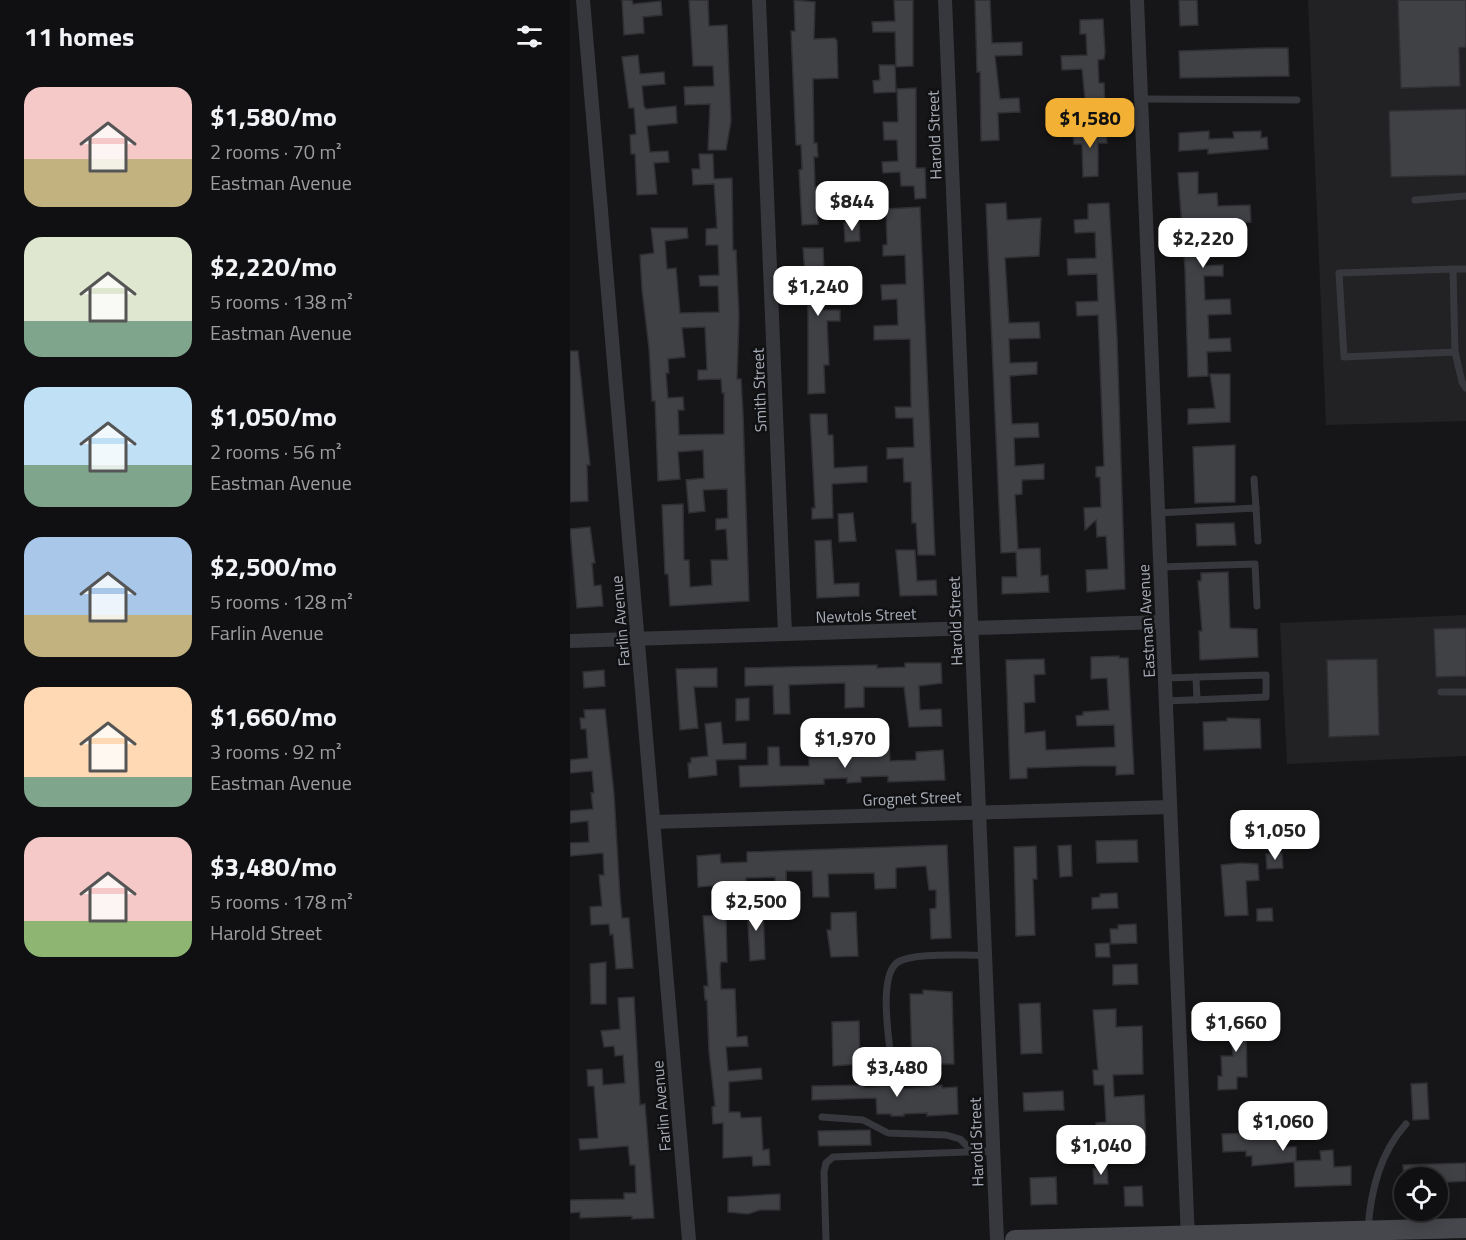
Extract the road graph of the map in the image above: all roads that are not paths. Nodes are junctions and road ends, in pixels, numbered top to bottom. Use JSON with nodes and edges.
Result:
{"nodes":[{"id":1,"x":583,"y":0,"type":"edge"},
{"id":2,"x":759,"y":0,"type":"edge"},
{"id":3,"x":945,"y":0,"type":"edge"},
{"id":4,"x":1137,"y":0,"type":"edge"},
{"id":5,"x":1141,"y":99,"type":"junction"},
{"id":6,"x":1297,"y":100,"type":"dead end"},
{"id":7,"x":1466,"y":196,"type":"edge"},
{"id":8,"x":1415,"y":200,"type":"dead end"},
{"id":9,"x":1466,"y":269,"type":"edge"},
{"id":10,"x":1453,"y":270,"type":"junction"},
{"id":11,"x":1455,"y":352,"type":"junction"},
{"id":12,"x":1466,"y":388,"type":"edge"},
{"id":13,"x":1254,"y":479,"type":"dead end"},
{"id":14,"x":1256,"y":508,"type":"junction"},
{"id":15,"x":1158,"y":513,"type":"junction"},
{"id":16,"x":1258,"y":541,"type":"dead end"},
{"id":17,"x":1160,"y":567,"type":"junction"},
{"id":18,"x":1257,"y":606,"type":"dead end"},
{"id":19,"x":1162,"y":622,"type":"junction"},
{"id":20,"x":971,"y":628,"type":"junction"},
{"id":21,"x":786,"y":634,"type":"junction"},
{"id":22,"x":638,"y":639,"type":"junction"},
{"id":23,"x":570,"y":641,"type":"edge"},
{"id":24,"x":1196,"y":677,"type":"junction"},
{"id":25,"x":1165,"y":678,"type":"junction"},
{"id":26,"x":1441,"y":692,"type":"dead end"},
{"id":27,"x":1466,"y":692,"type":"edge"},
{"id":28,"x":1197,"y":700,"type":"junction"},
{"id":29,"x":1165,"y":701,"type":"junction"},
{"id":30,"x":1170,"y":807,"type":"junction"},
{"id":31,"x":979,"y":812,"type":"junction"},
{"id":32,"x":654,"y":822,"type":"junction"},
{"id":33,"x":985,"y":955,"type":"junction"},
{"id":34,"x":891,"y":1060,"type":"dead end"},
{"id":35,"x":822,"y":1116,"type":"dead end"},
{"id":36,"x":1406,"y":1124,"type":"dead end"},
{"id":37,"x":993,"y":1151,"type":"junction"},
{"id":38,"x":973,"y":1152,"type":"junction"},
{"id":39,"x":1466,"y":1227,"type":"edge"},
{"id":40,"x":1368,"y":1230,"type":"junction"},
{"id":41,"x":1188,"y":1238,"type":"edge"},
{"id":42,"x":689,"y":1240,"type":"edge"},
{"id":43,"x":826,"y":1240,"type":"edge"},
{"id":44,"x":997,"y":1240,"type":"edge"},
{"id":45,"x":1015,"y":1240,"type":"edge"}],
"edges":[{"from":1,"to":22,"type":"street","name":"Farlin Avenue"},
{"from":2,"to":21,"type":"street","name":"Smith Street"},
{"from":3,"to":20,"type":"street","name":"Harold Street"},
{"from":4,"to":5,"type":"street","name":"Eastman Avenue"},
{"from":5,"to":6,"type":"lane"},
{"from":5,"to":15,"type":"street","name":"Eastman Avenue"},
{"from":7,"to":8,"type":"lane"},
{"from":9,"to":10,"type":"lane"},
{"from":10,"to":11,"type":"lane"},
{"from":10,"to":11,"type":"lane"},
{"from":11,"to":12,"type":"lane"},
{"from":13,"to":14,"type":"lane"},
{"from":14,"to":15,"type":"lane"},
{"from":14,"to":16,"type":"lane"},
{"from":15,"to":17,"type":"street","name":"Eastman Avenue"},
{"from":17,"to":18,"type":"lane"},
{"from":17,"to":19,"type":"street","name":"Eastman Avenue"},
{"from":19,"to":20,"type":"street","name":"Newtols Street"},
{"from":19,"to":25,"type":"street","name":"Eastman Avenue"},
{"from":20,"to":21,"type":"street","name":"Newtols Street"},
{"from":20,"to":31,"type":"street","name":"Harold Street"},
{"from":21,"to":22,"type":"street","name":"Newtols Street"},
{"from":22,"to":23,"type":"street","name":"Newtols Street"},
{"from":22,"to":32,"type":"street","name":"Farlin Avenue"},
{"from":24,"to":25,"type":"lane"},
{"from":24,"to":28,"type":"lane"},
{"from":24,"to":28,"type":"lane"},
{"from":25,"to":29,"type":"street","name":"Eastman Avenue"},
{"from":26,"to":27,"type":"lane"},
{"from":28,"to":29,"type":"lane"},
{"from":29,"to":30,"type":"street","name":"Eastman Avenue"},
{"from":30,"to":31,"type":"street","name":"Grognet Street"},
{"from":30,"to":41,"type":"street","name":"Eastman Avenue"},
{"from":31,"to":32,"type":"street","name":"Grognet Street"},
{"from":31,"to":33,"type":"street","name":"Harold Street"},
{"from":32,"to":42,"type":"street","name":"Farlin Avenue"},
{"from":33,"to":34,"type":"lane"},
{"from":33,"to":37,"type":"street","name":"Harold Street"},
{"from":35,"to":38,"type":"lane"},
{"from":36,"to":40,"type":"lane"},
{"from":37,"to":38,"type":"lane"},
{"from":37,"to":44,"type":"street","name":"Harold Street"},
{"from":38,"to":43,"type":"lane"},
{"from":39,"to":40,"type":"street"},
{"from":40,"to":41,"type":"street"},
{"from":41,"to":45,"type":"street"}]}
